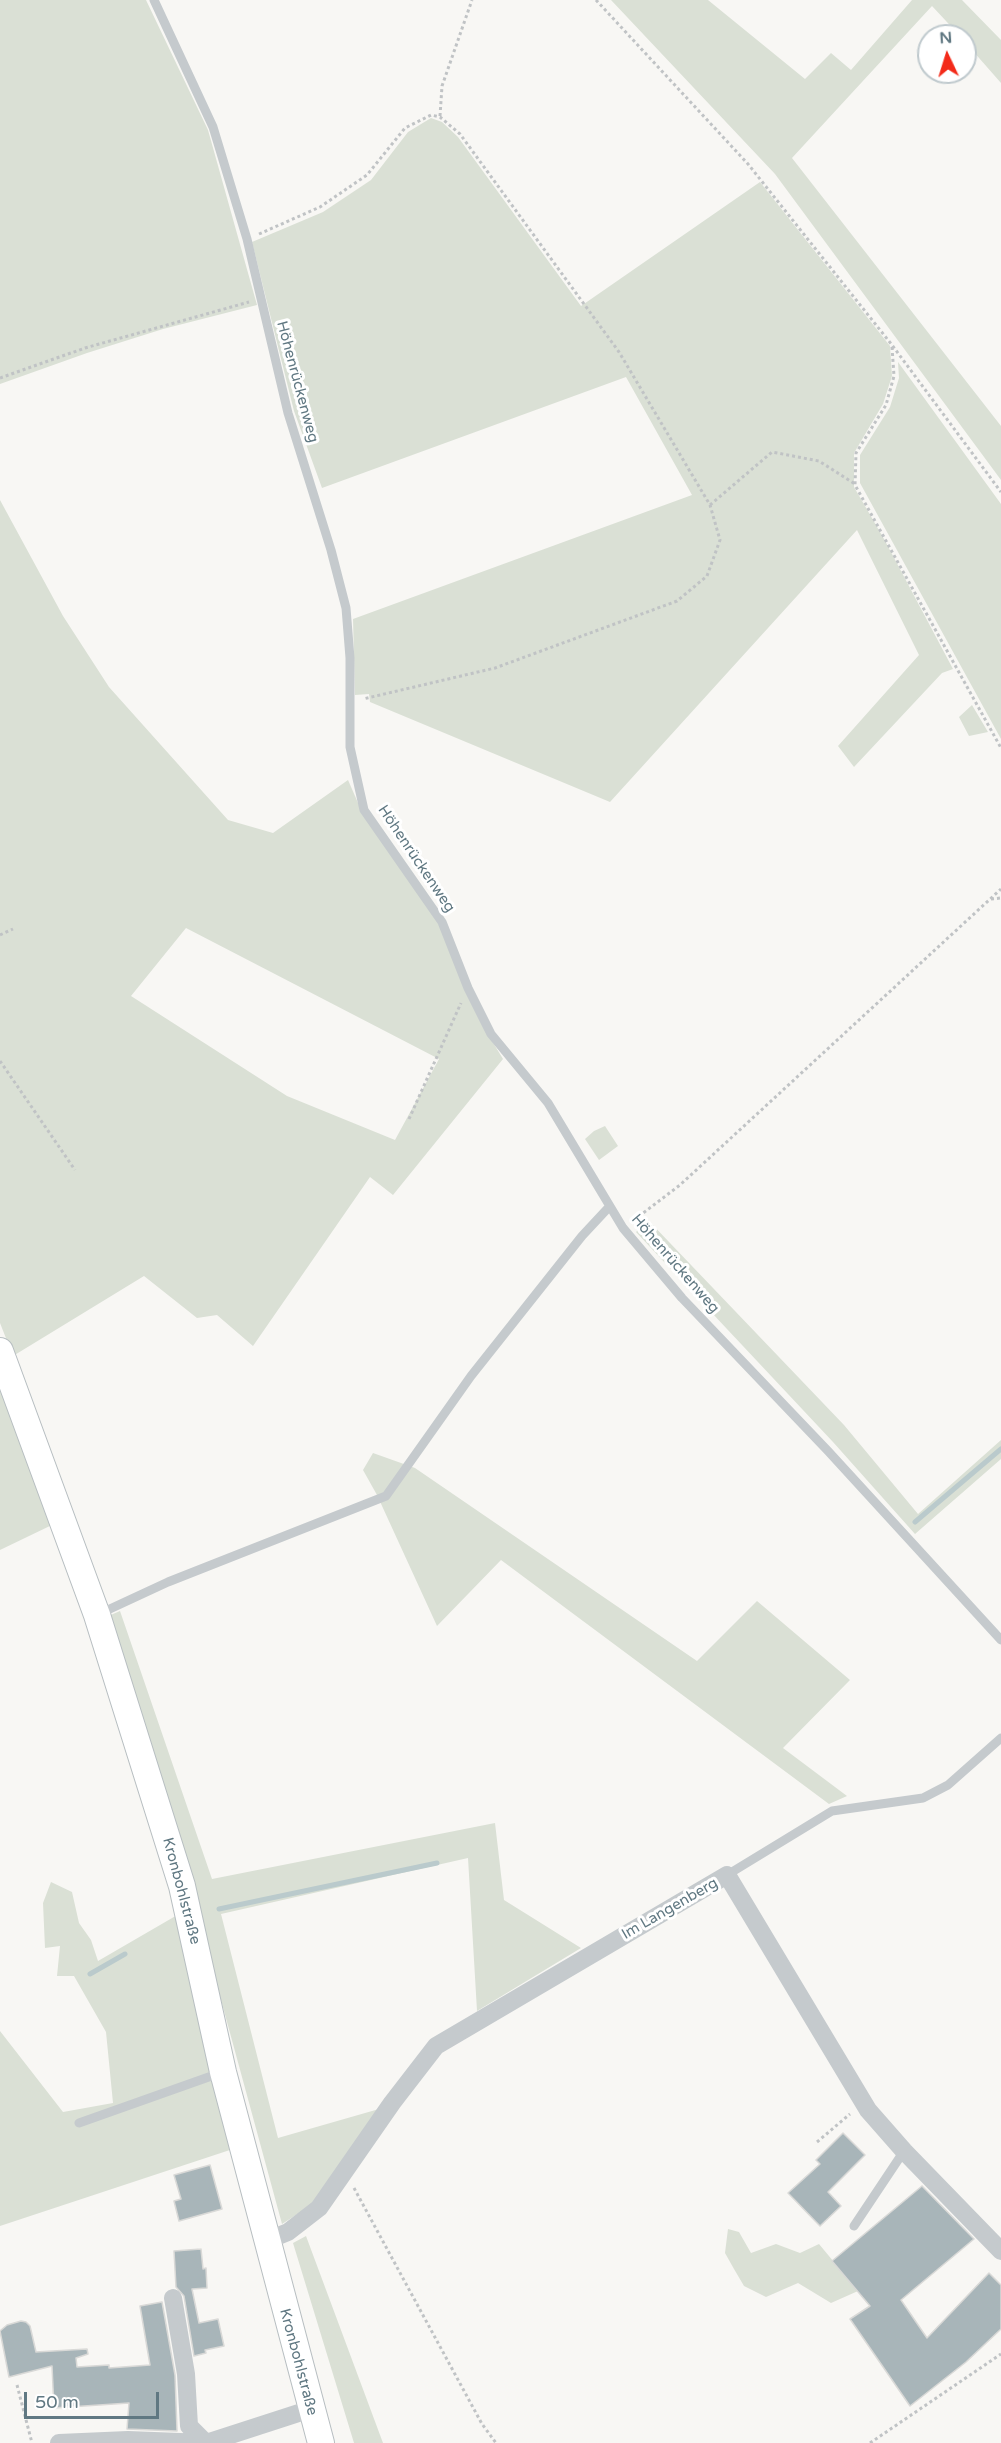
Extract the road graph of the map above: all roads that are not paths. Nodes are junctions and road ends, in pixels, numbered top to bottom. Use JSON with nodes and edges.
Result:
{"nodes":[{"id":1,"x":154,"y":0,"type":"edge"},
{"id":2,"x":609,"y":1207,"type":"junction"},
{"id":3,"x":0,"y":1351,"type":"edge"},
{"id":4,"x":97,"y":1615,"type":"junction"},
{"id":5,"x":1001,"y":1640,"type":"edge"},
{"id":6,"x":1001,"y":1738,"type":"edge"},
{"id":7,"x":728,"y":1875,"type":"junction"},
{"id":8,"x":223,"y":2072,"type":"junction"},
{"id":9,"x":79,"y":2123,"type":"dead end"},
{"id":10,"x":903,"y":2151,"type":"junction"},
{"id":11,"x":854,"y":2226,"type":"dead end"},
{"id":12,"x":266,"y":2241,"type":"junction"},
{"id":13,"x":1001,"y":2252,"type":"edge"},
{"id":14,"x":173,"y":2298,"type":"dead end"},
{"id":15,"x":311,"y":2409,"type":"junction"},
{"id":16,"x":59,"y":2443,"type":"edge"},
{"id":17,"x":206,"y":2443,"type":"edge"},
{"id":18,"x":321,"y":2443,"type":"edge"}],
"edges":[{"from":1,"to":2,"type":"lane","name":"Höhenrückenweg"},
{"from":2,"to":4,"type":"lane"},
{"from":2,"to":5,"type":"lane","name":"Höhenrückenweg"},
{"from":3,"to":4,"type":"main road","name":"Kronbohlstraße"},
{"from":4,"to":8,"type":"main road","name":"Kronbohlstraße"},
{"from":6,"to":7,"type":"lane"},
{"from":7,"to":10,"type":"street","name":"Im Langenberg"},
{"from":7,"to":12,"type":"street","name":"Im Langenberg"},
{"from":8,"to":9,"type":"lane"},
{"from":8,"to":12,"type":"main road","name":"Kronbohlstraße"},
{"from":10,"to":11,"type":"lane"},
{"from":10,"to":13,"type":"street","name":"Im Langenberg"},
{"from":12,"to":15,"type":"main road","name":"Kronbohlstraße"},
{"from":14,"to":17,"type":"street"},
{"from":15,"to":17,"type":"street"},
{"from":15,"to":18,"type":"main road","name":"Kronbohlstraße"},
{"from":16,"to":17,"type":"street"}]}
